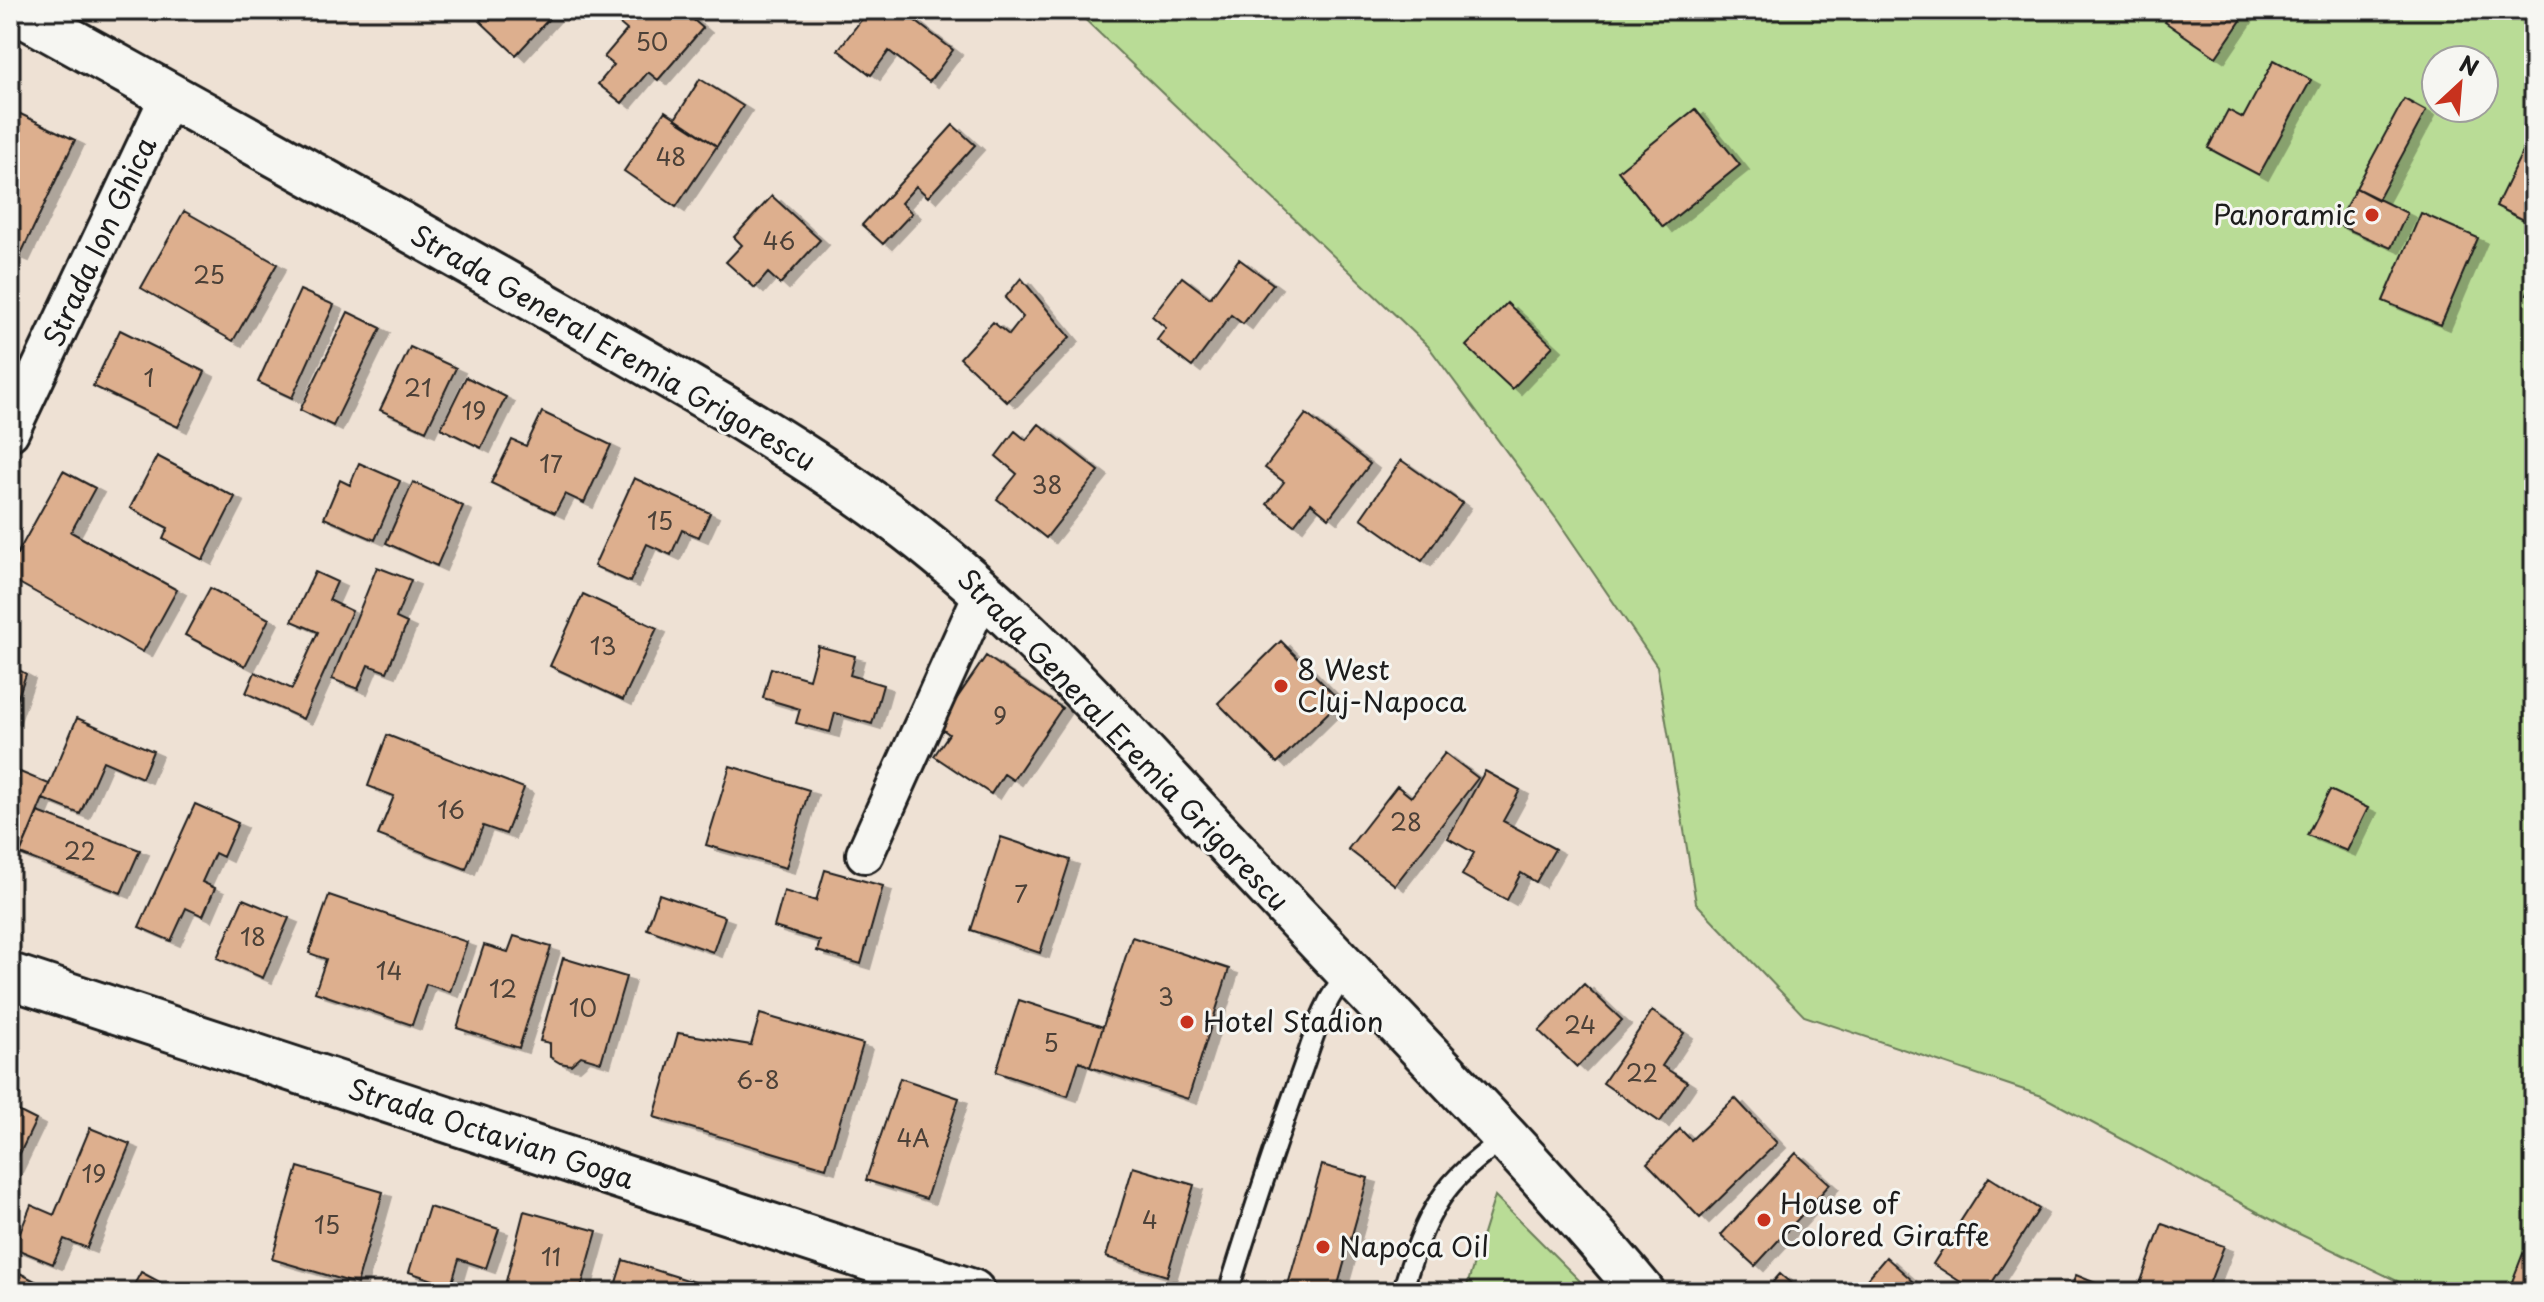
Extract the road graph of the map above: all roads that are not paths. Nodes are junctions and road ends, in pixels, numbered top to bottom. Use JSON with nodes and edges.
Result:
{"nodes":[{"id":1,"x":15,"y":10,"type":"edge"},
{"id":2,"x":169,"y":96,"type":"junction"},
{"id":3,"x":10,"y":432,"type":"edge"},
{"id":4,"x":983,"y":592,"type":"junction"},
{"id":5,"x":865,"y":854,"type":"dead end"},
{"id":6,"x":1349,"y":973,"type":"junction"},
{"id":7,"x":10,"y":976,"type":"edge"},
{"id":8,"x":1505,"y":1137,"type":"junction"},
{"id":9,"x":1231,"y":1283,"type":"dead end"},
{"id":10,"x":972,"y":1292,"type":"edge"},
{"id":11,"x":1402,"y":1292,"type":"edge"},
{"id":12,"x":1642,"y":1292,"type":"edge"}],
"edges":[{"from":1,"to":2,"type":"main road","name":"Strada General Eremia Grigorescu"},
{"from":2,"to":3,"type":"street","name":"Strada Ion Ghica"},
{"from":2,"to":4,"type":"main road","name":"Strada General Eremia Grigorescu"},
{"from":4,"to":5,"type":"street"},
{"from":4,"to":6,"type":"main road","name":"Strada General Eremia Grigorescu"},
{"from":6,"to":8,"type":"main road","name":"Strada General Eremia Grigorescu"},
{"from":6,"to":9,"type":"lane"},
{"from":7,"to":10,"type":"main road","name":"Strada Octavian Goga"},
{"from":8,"to":11,"type":"lane"},
{"from":8,"to":12,"type":"main road","name":"Strada General Eremia Grigorescu"}]}
